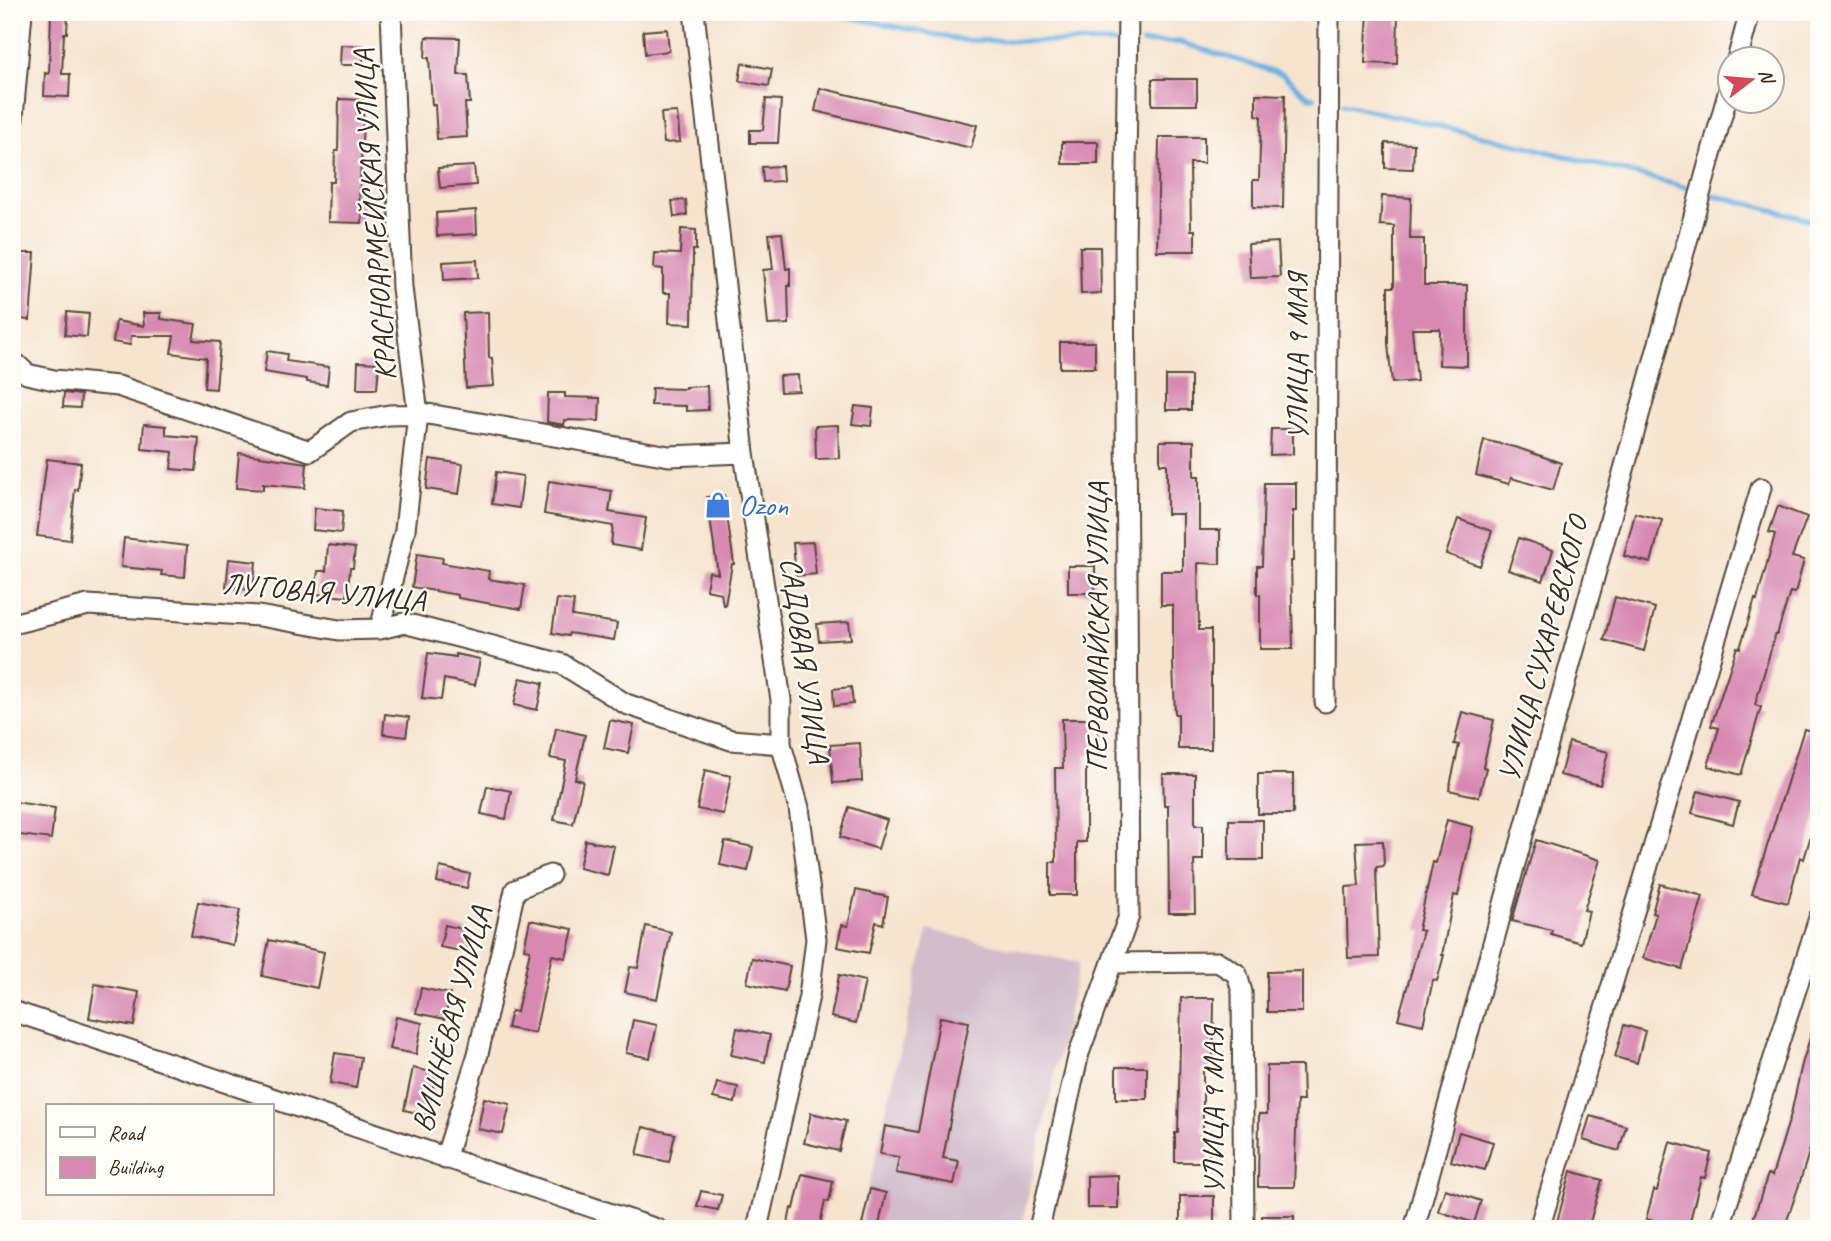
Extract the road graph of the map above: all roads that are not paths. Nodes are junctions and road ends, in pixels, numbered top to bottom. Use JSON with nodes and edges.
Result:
{"nodes":[{"id":1,"x":22,"y":12,"type":"edge"},
{"id":2,"x":391,"y":12,"type":"edge"},
{"id":3,"x":694,"y":12,"type":"edge"},
{"id":4,"x":1128,"y":12,"type":"edge"},
{"id":5,"x":1329,"y":12,"type":"edge"},
{"id":6,"x":1750,"y":12,"type":"edge"},
{"id":7,"x":1741,"y":46,"type":"edge"},
{"id":8,"x":1722,"y":116,"type":"edge"},
{"id":9,"x":12,"y":129,"type":"edge"},
{"id":10,"x":12,"y":360,"type":"edge"},
{"id":11,"x":418,"y":414,"type":"junction"},
{"id":12,"x":744,"y":453,"type":"junction"},
{"id":13,"x":1761,"y":488,"type":"dead end"},
{"id":14,"x":12,"y":624,"type":"edge"},
{"id":15,"x":380,"y":629,"type":"junction"},
{"id":16,"x":1325,"y":702,"type":"dead end"},
{"id":17,"x":781,"y":744,"type":"junction"},
{"id":18,"x":550,"y":875,"type":"dead end"},
{"id":19,"x":1819,"y":918,"type":"edge"},
{"id":20,"x":1112,"y":963,"type":"junction"},
{"id":21,"x":12,"y":1011,"type":"edge"},
{"id":22,"x":445,"y":1159,"type":"junction"},
{"id":23,"x":657,"y":1229,"type":"edge"},
{"id":24,"x":757,"y":1229,"type":"edge"},
{"id":25,"x":1038,"y":1229,"type":"edge"},
{"id":26,"x":1244,"y":1229,"type":"edge"},
{"id":27,"x":1414,"y":1229,"type":"edge"},
{"id":28,"x":1539,"y":1229,"type":"edge"},
{"id":29,"x":1719,"y":1229,"type":"edge"}],
"edges":[{"from":1,"to":9,"type":"street"},
{"from":2,"to":11,"type":"street","name":"КРАСНОАРМЕЙСКАЯ УЛИЦА"},
{"from":3,"to":12,"type":"street","name":"САДОВАЯ УЛИЦА"},
{"from":4,"to":20,"type":"street","name":"ПЕРВОМАЙСКАЯ УЛИЦА"},
{"from":5,"to":16,"type":"street","name":"УЛИЦА 9 МАЯ"},
{"from":6,"to":7,"type":"street"},
{"from":8,"to":27,"type":"street","name":"УЛИЦА СУХАРЕВСКОГО"},
{"from":10,"to":11,"type":"street","name":"КРАСНОАРМЕЙСКАЯ УЛИЦА"},
{"from":11,"to":12,"type":"street","name":"КРАСНОАРМЕЙСКАЯ УЛИЦА"},
{"from":11,"to":15,"type":"street"},
{"from":12,"to":17,"type":"street","name":"САДОВАЯ УЛИЦА"},
{"from":13,"to":28,"type":"street"},
{"from":14,"to":15,"type":"street","name":"ЛУГОВАЯ УЛИЦА"},
{"from":15,"to":17,"type":"street","name":"ЛУГОВАЯ УЛИЦА"},
{"from":17,"to":24,"type":"street","name":"САДОВАЯ УЛИЦА"},
{"from":18,"to":22,"type":"street","name":"ВИШНЁВАЯ УЛИЦА"},
{"from":19,"to":29,"type":"street"},
{"from":20,"to":25,"type":"street","name":"ПЕРВОМАЙСКАЯ УЛИЦА"},
{"from":20,"to":26,"type":"street","name":"УЛИЦА 9 МАЯ"},
{"from":21,"to":22,"type":"street"},
{"from":22,"to":23,"type":"street"}]}
